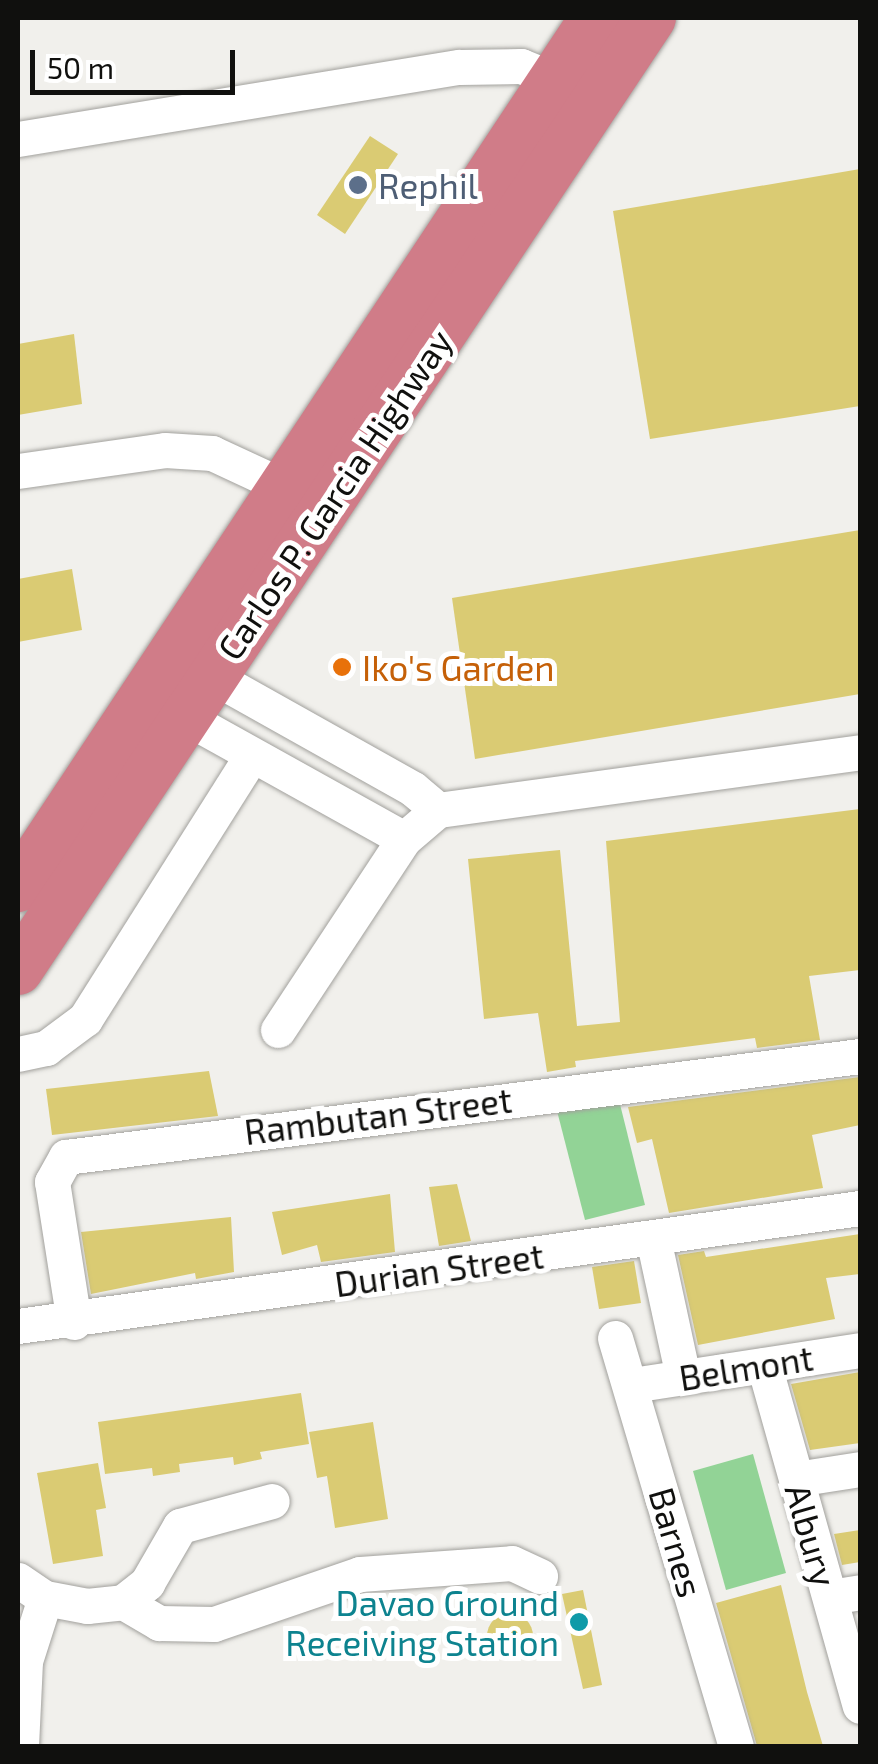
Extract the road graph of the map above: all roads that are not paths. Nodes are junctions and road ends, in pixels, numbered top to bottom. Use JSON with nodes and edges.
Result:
{"nodes":[{"id":1,"x":595,"y":18,"type":"edge"},
{"id":2,"x":651,"y":18,"type":"edge"},
{"id":3,"x":554,"y":80,"type":"junction"},
{"id":4,"x":18,"y":139,"type":"edge"},
{"id":5,"x":18,"y":471,"type":"edge"},
{"id":6,"x":283,"y":486,"type":"junction"},
{"id":7,"x":179,"y":686,"type":"junction"},
{"id":8,"x":860,"y":752,"type":"edge"},
{"id":9,"x":252,"y":755,"type":"junction"},
{"id":10,"x":438,"y":810,"type":"junction"},
{"id":11,"x":404,"y":839,"type":"junction"},
{"id":12,"x":18,"y":887,"type":"edge"},
{"id":13,"x":18,"y":970,"type":"edge"},
{"id":14,"x":278,"y":1030,"type":"dead end"},
{"id":15,"x":18,"y":1054,"type":"edge"},
{"id":16,"x":860,"y":1056,"type":"edge"},
{"id":17,"x":860,"y":1208,"type":"edge"},
{"id":18,"x":653,"y":1238,"type":"junction"},
{"id":19,"x":74,"y":1322,"type":"junction"},
{"id":20,"x":18,"y":1326,"type":"edge"},
{"id":21,"x":615,"y":1338,"type":"dead end"},
{"id":22,"x":860,"y":1350,"type":"edge"},
{"id":23,"x":764,"y":1365,"type":"junction"},
{"id":24,"x":683,"y":1377,"type":"junction"},
{"id":25,"x":632,"y":1385,"type":"junction"},
{"id":26,"x":860,"y":1469,"type":"edge"},
{"id":27,"x":796,"y":1479,"type":"junction"},
{"id":28,"x":272,"y":1501,"type":"dead end"},
{"id":29,"x":540,"y":1576,"type":"dead end"},
{"id":30,"x":31,"y":1589,"type":"edge"},
{"id":31,"x":845,"y":1595,"type":"edge"},
{"id":32,"x":123,"y":1602,"type":"junction"},
{"id":33,"x":860,"y":1706,"type":"edge"},
{"id":34,"x":21,"y":1746,"type":"edge"},
{"id":35,"x":736,"y":1746,"type":"edge"}],
"edges":[{"from":1,"to":3,"type":"highway","name":"Carlos P. Garcia Highway"},
{"from":2,"to":7,"type":"highway","name":"Carlos P. Garcia Highway"},
{"from":3,"to":4,"type":"street"},
{"from":3,"to":6,"type":"highway","name":"Carlos P. Garcia Highway"},
{"from":5,"to":6,"type":"street"},
{"from":6,"to":7,"type":"highway","name":"Carlos P. Garcia Highway"},
{"from":7,"to":9,"type":"street"},
{"from":7,"to":10,"type":"street"},
{"from":7,"to":12,"type":"highway","name":"Carlos P. Garcia Highway"},
{"from":7,"to":13,"type":"highway","name":"Carlos P. Garcia Highway"},
{"from":8,"to":10,"type":"street"},
{"from":9,"to":11,"type":"street"},
{"from":9,"to":15,"type":"street"},
{"from":10,"to":11,"type":"street"},
{"from":11,"to":14,"type":"street"},
{"from":16,"to":19,"type":"street","name":"Rambutan Street"},
{"from":17,"to":18,"type":"street","name":"Durian Street"},
{"from":18,"to":19,"type":"street","name":"Durian Street"},
{"from":18,"to":24,"type":"street"},
{"from":19,"to":20,"type":"street","name":"Durian Street"},
{"from":21,"to":25,"type":"street","name":"Barnes"},
{"from":22,"to":23,"type":"street","name":"Belmont"},
{"from":23,"to":24,"type":"street","name":"Belmont"},
{"from":23,"to":27,"type":"street","name":"Albury"},
{"from":24,"to":25,"type":"street","name":"Belmont"},
{"from":25,"to":35,"type":"street","name":"Barnes"},
{"from":26,"to":27,"type":"street"},
{"from":27,"to":31,"type":"street","name":"Albury"},
{"from":28,"to":32,"type":"street"},
{"from":29,"to":32,"type":"street"},
{"from":30,"to":32,"type":"street"},
{"from":30,"to":34,"type":"street"},
{"from":31,"to":33,"type":"street","name":"Albury"}]}
